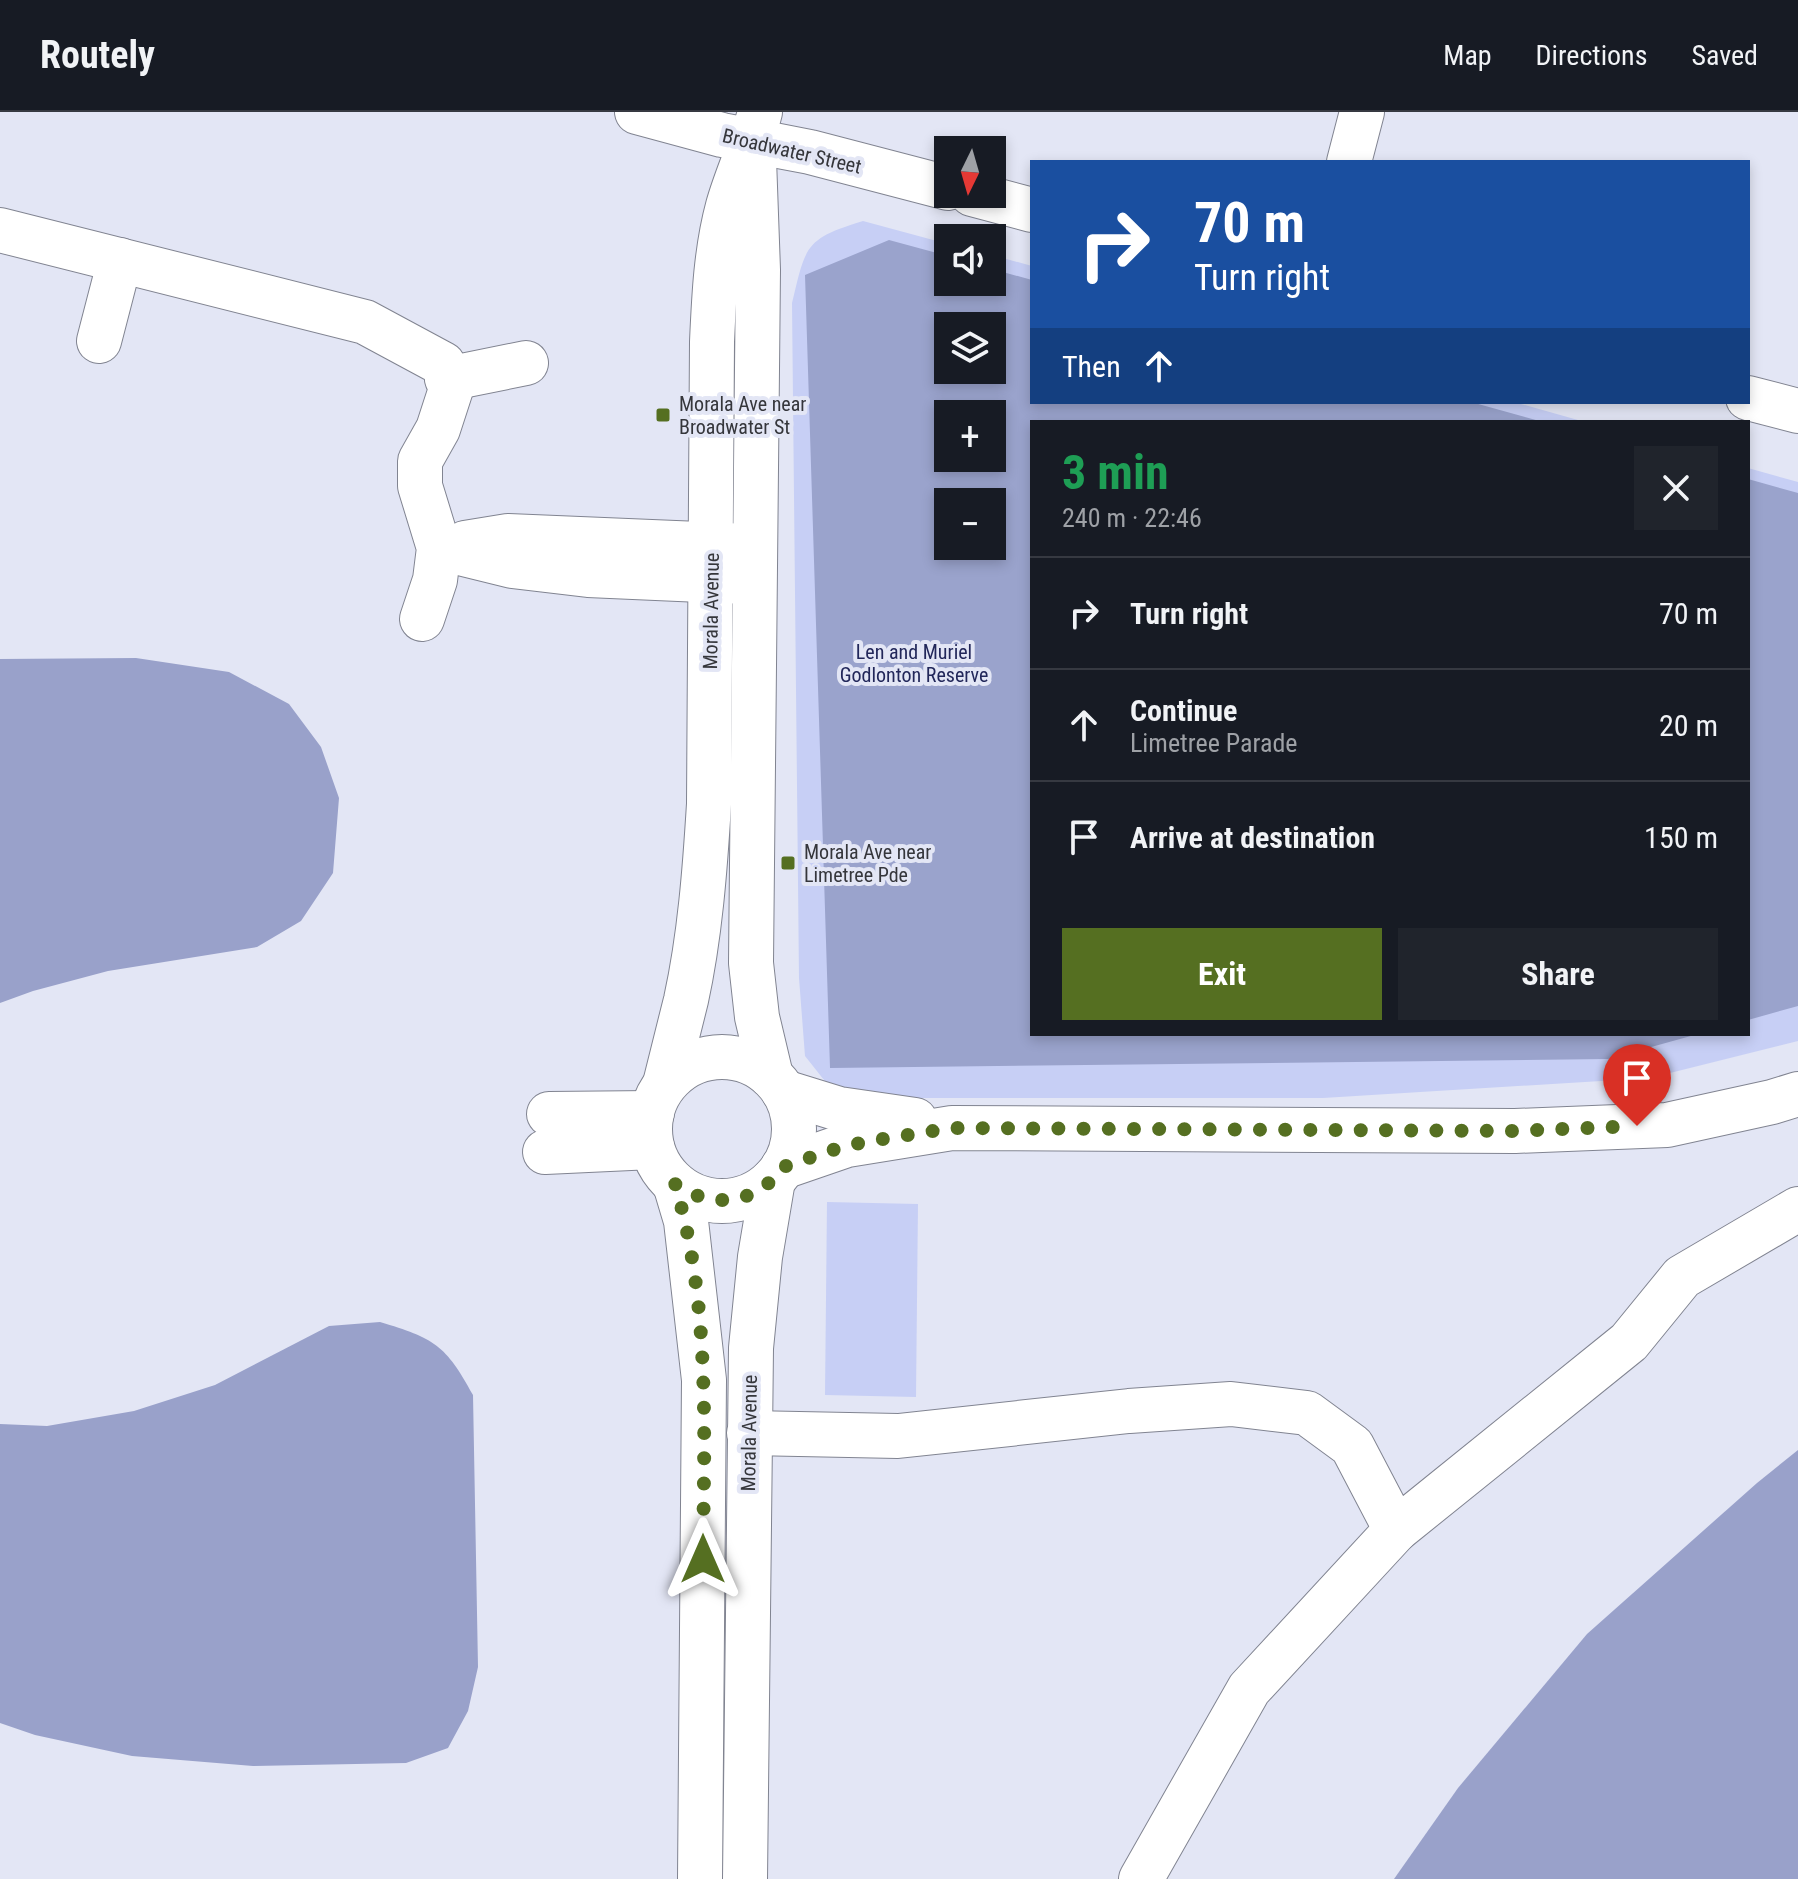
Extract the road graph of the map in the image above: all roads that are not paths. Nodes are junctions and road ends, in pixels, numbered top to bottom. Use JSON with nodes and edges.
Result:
{"nodes":[{"id":1,"x":637,"y":112,"type":"edge"},
{"id":2,"x":1362,"y":112,"type":"edge"},
{"id":3,"x":756,"y":126,"type":"edge"},
{"id":4,"x":1350,"y":160,"type":"edge"},
{"id":5,"x":934,"y":184,"type":"edge"},
{"id":6,"x":1006,"y":203,"type":"edge"},
{"id":7,"x":1030,"y":209,"type":"edge"},
{"id":8,"x":0,"y":230,"type":"edge"},
{"id":9,"x":120,"y":260,"type":"junction"},
{"id":10,"x":99,"y":341,"type":"dead end"},
{"id":11,"x":526,"y":363,"type":"dead end"},
{"id":12,"x":447,"y":379,"type":"junction"},
{"id":13,"x":1750,"y":399,"type":"edge"},
{"id":14,"x":1798,"y":411,"type":"edge"},
{"id":15,"x":439,"y":548,"type":"junction"},
{"id":16,"x":732,"y":564,"type":"junction"},
{"id":17,"x":422,"y":619,"type":"dead end"},
{"id":18,"x":778,"y":1084,"type":"junction"},
{"id":19,"x":1798,"y":1094,"type":"edge"},
{"id":20,"x":656,"y":1114,"type":"junction"},
{"id":21,"x":952,"y":1128,"type":"junction"},
{"id":22,"x":547,"y":1133,"type":"dead end"},
{"id":23,"x":778,"y":1173,"type":"junction"},
{"id":24,"x":675,"y":1184,"type":"junction"},
{"id":25,"x":1798,"y":1209,"type":"edge"},
{"id":26,"x":749,"y":1433,"type":"junction"},
{"id":27,"x":1396,"y":1530,"type":"junction"},
{"id":28,"x":700,"y":1879,"type":"edge"},
{"id":29,"x":745,"y":1879,"type":"edge"},
{"id":30,"x":1141,"y":1879,"type":"edge"}],
"edges":[{"from":1,"to":3,"type":"main road","name":"Broadwater Street"},
{"from":2,"to":4,"type":"main road"},
{"from":3,"to":5,"type":"main road","name":"Broadwater Street"},
{"from":3,"to":16,"type":"main road","name":"Morala Avenue"},
{"from":6,"to":7,"type":"main road"},
{"from":8,"to":9,"type":"main road"},
{"from":9,"to":10,"type":"main road"},
{"from":9,"to":12,"type":"main road"},
{"from":11,"to":12,"type":"main road"},
{"from":12,"to":15,"type":"main road"},
{"from":13,"to":14,"type":"main road"},
{"from":15,"to":16,"type":"main road"},
{"from":15,"to":17,"type":"main road"},
{"from":16,"to":18,"type":"main road","name":"Morala Avenue"},
{"from":16,"to":20,"type":"main road","name":"Morala Avenue"},
{"from":18,"to":20,"type":"main road"},
{"from":18,"to":21,"type":"main road"},
{"from":18,"to":23,"type":"main road"},
{"from":19,"to":21,"type":"main road"},
{"from":20,"to":22,"type":"main road"},
{"from":20,"to":24,"type":"main road"},
{"from":21,"to":23,"type":"main road"},
{"from":23,"to":24,"type":"main road"},
{"from":23,"to":26,"type":"main road","name":"Morala Avenue"},
{"from":24,"to":28,"type":"main road"},
{"from":25,"to":27,"type":"main road"},
{"from":26,"to":27,"type":"main road"},
{"from":26,"to":29,"type":"main road","name":"Morala Avenue"},
{"from":27,"to":30,"type":"main road"}]}
